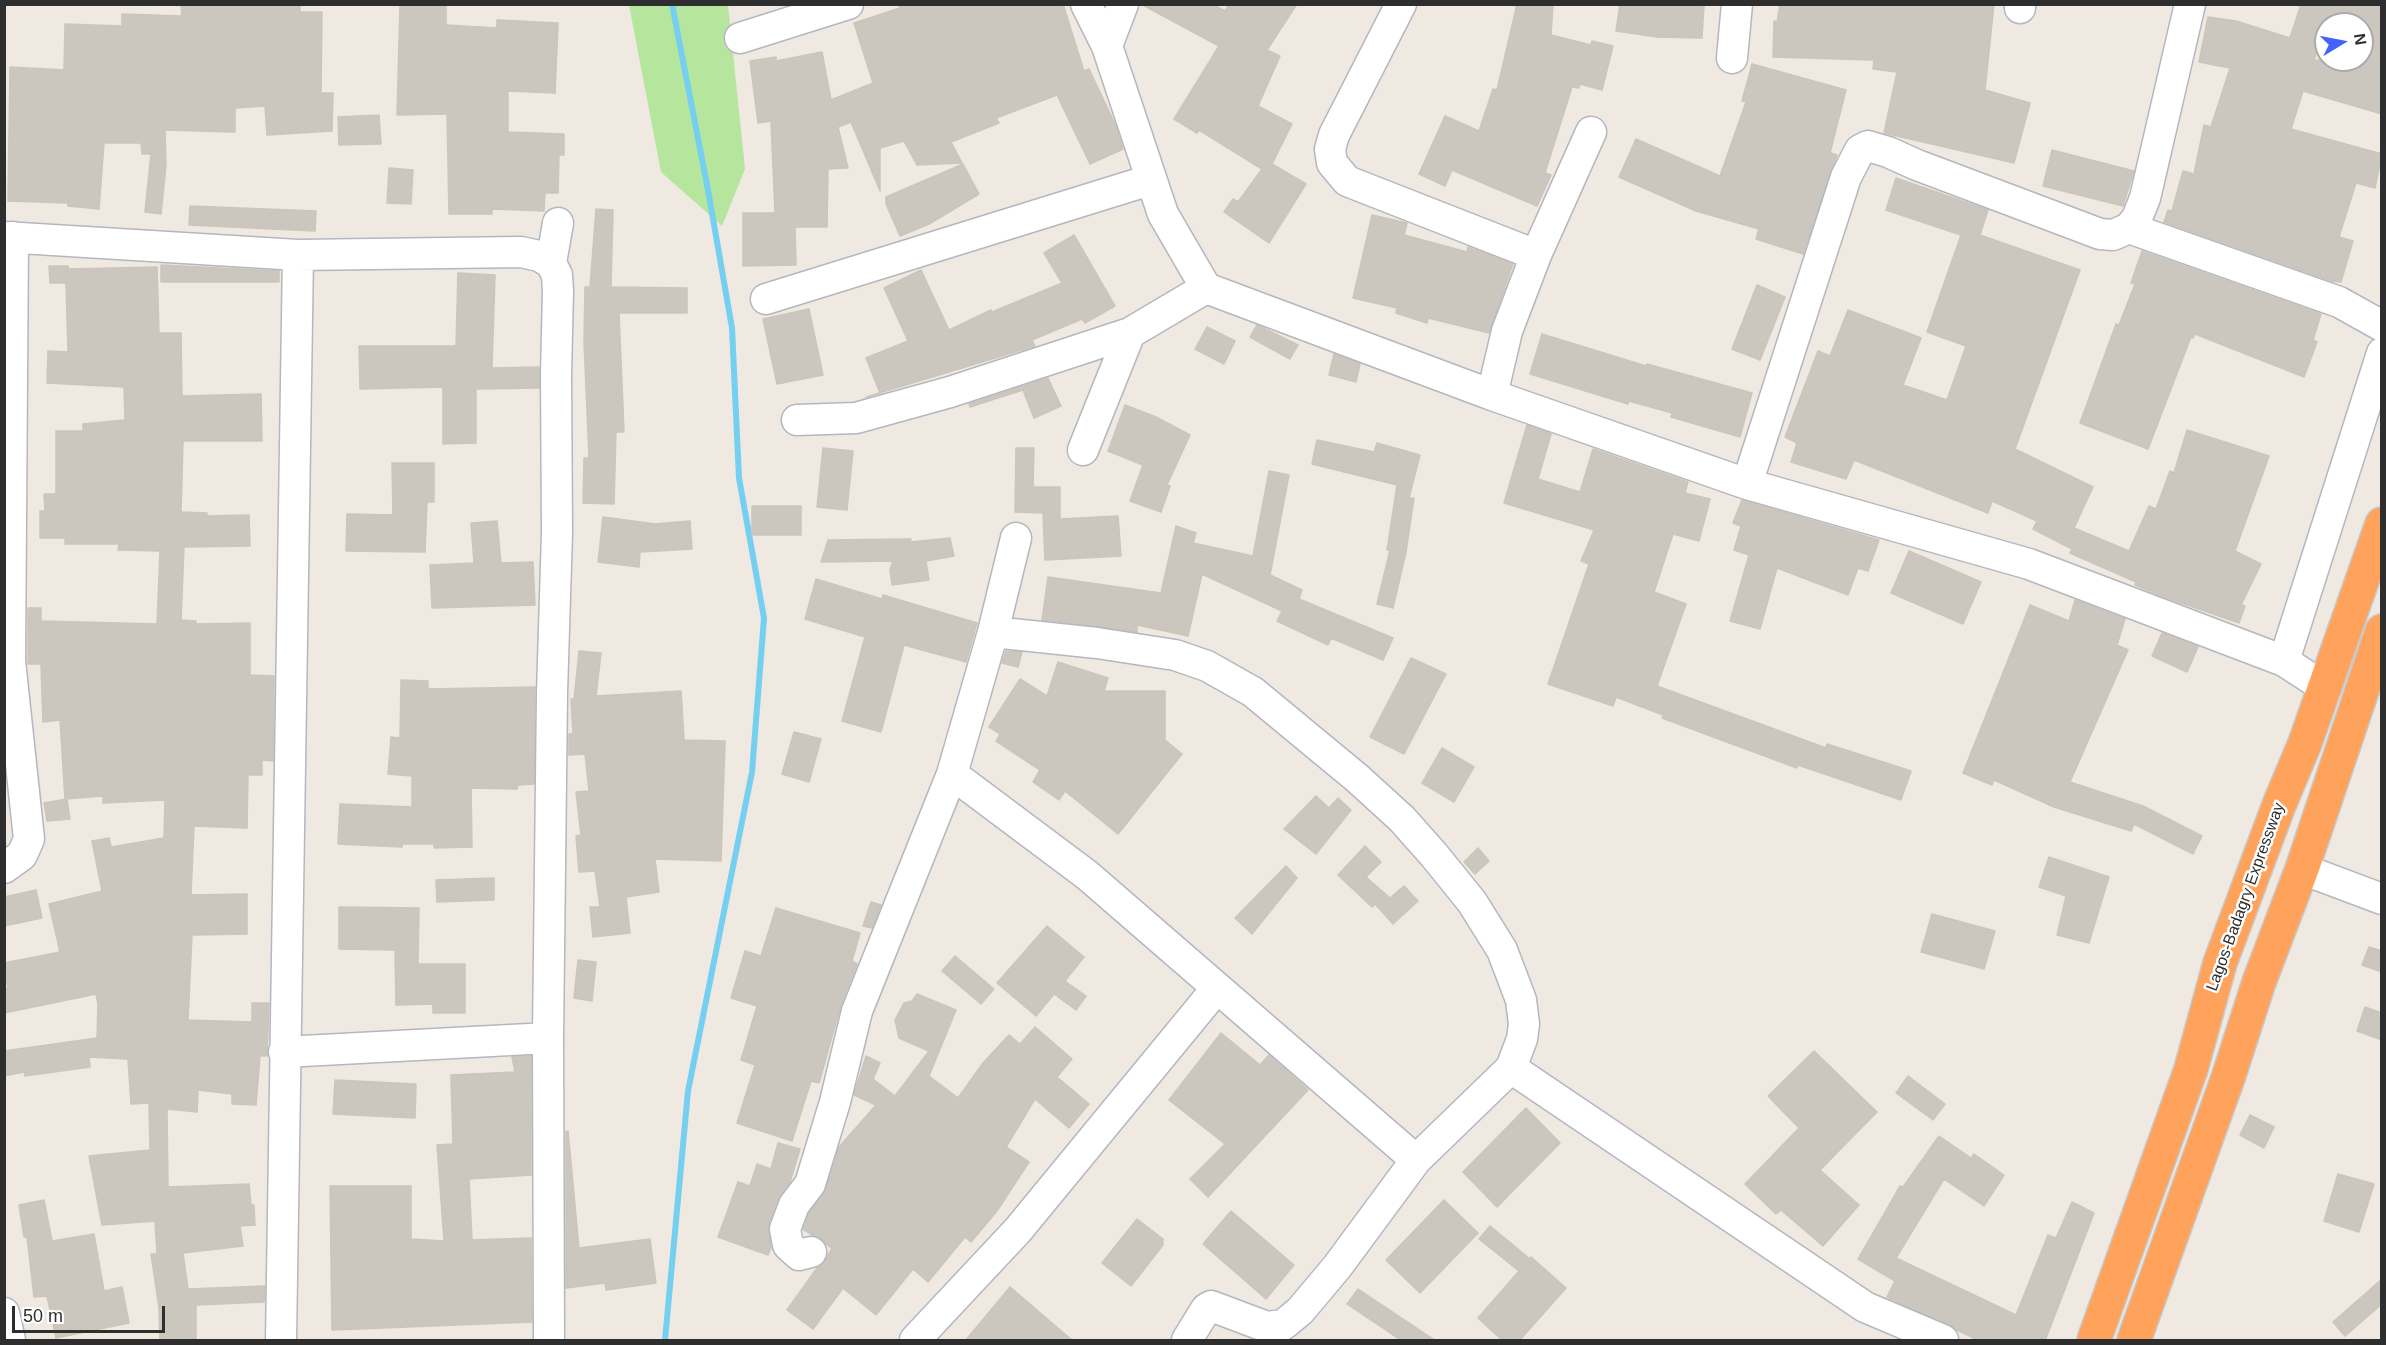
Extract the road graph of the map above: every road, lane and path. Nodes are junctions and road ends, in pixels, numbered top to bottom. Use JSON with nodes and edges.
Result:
{"nodes":[{"id":1,"x":848,"y":4,"type":"edge"},
{"id":2,"x":1086,"y":4,"type":"edge"},
{"id":3,"x":1124,"y":4,"type":"edge"},
{"id":4,"x":1401,"y":4,"type":"edge"},
{"id":5,"x":1737,"y":4,"type":"edge"},
{"id":6,"x":2190,"y":4,"type":"edge"},
{"id":7,"x":740,"y":38,"type":"dead end"},
{"id":8,"x":1107,"y":46,"type":"junction"},
{"id":9,"x":1732,"y":58,"type":"dead end"},
{"id":10,"x":1591,"y":132,"type":"dead end"},
{"id":11,"x":1150,"y":180,"type":"junction"},
{"id":12,"x":558,"y":223,"type":"dead end"},
{"id":13,"x":2130,"y":228,"type":"junction"},
{"id":14,"x":9,"y":237,"type":"edge"},
{"id":15,"x":298,"y":255,"type":"junction"},
{"id":16,"x":1536,"y":255,"type":"junction"},
{"id":17,"x":551,"y":263,"type":"junction"},
{"id":18,"x":1206,"y":288,"type":"junction"},
{"id":19,"x":766,"y":299,"type":"dead end"},
{"id":20,"x":2382,"y":326,"type":"edge"},
{"id":21,"x":1130,"y":333,"type":"junction"},
{"id":22,"x":2380,"y":360,"type":"edge"},
{"id":23,"x":1491,"y":395,"type":"junction"},
{"id":24,"x":797,"y":420,"type":"dead end"},
{"id":25,"x":1083,"y":450,"type":"dead end"},
{"id":26,"x":1747,"y":484,"type":"junction"},
{"id":27,"x":2382,"y":524,"type":"edge"},
{"id":28,"x":1016,"y":538,"type":"dead end"},
{"id":29,"x":2382,"y":631,"type":"edge"},
{"id":30,"x":993,"y":632,"type":"junction"},
{"id":31,"x":2284,"y":661,"type":"junction"},
{"id":32,"x":2324,"y":687,"type":"junction"},
{"id":33,"x":952,"y":774,"type":"junction"},
{"id":34,"x":4,"y":868,"type":"edge"},
{"id":35,"x":2302,"y":869,"type":"junction"},
{"id":36,"x":2382,"y":899,"type":"edge"},
{"id":37,"x":2220,"y":963,"type":"junction"},
{"id":38,"x":2259,"y":982,"type":"junction"},
{"id":39,"x":1217,"y":988,"type":"junction"},
{"id":40,"x":548,"y":1038,"type":"junction"},
{"id":41,"x":284,"y":1052,"type":"junction"},
{"id":42,"x":1510,"y":1068,"type":"junction"},
{"id":43,"x":1416,"y":1160,"type":"junction"},
{"id":44,"x":810,"y":1252,"type":"dead end"},
{"id":45,"x":4,"y":1313,"type":"edge"},
{"id":46,"x":10,"y":1341,"type":"edge"},
{"id":47,"x":281,"y":1341,"type":"edge"},
{"id":48,"x":549,"y":1341,"type":"edge"},
{"id":49,"x":915,"y":1341,"type":"edge"},
{"id":50,"x":1187,"y":1341,"type":"edge"},
{"id":51,"x":1943,"y":1341,"type":"edge"},
{"id":52,"x":2094,"y":1341,"type":"edge"},
{"id":53,"x":2134,"y":1341,"type":"edge"}],
"edges":[{"from":1,"to":7,"type":"street"},
{"from":2,"to":8,"type":"street"},
{"from":3,"to":8,"type":"street"},
{"from":4,"to":16,"type":"street"},
{"from":5,"to":9,"type":"street"},
{"from":6,"to":13,"type":"street"},
{"from":8,"to":11,"type":"street"},
{"from":10,"to":16,"type":"street"},
{"from":11,"to":18,"type":"street"},
{"from":11,"to":19,"type":"street"},
{"from":12,"to":17,"type":"street"},
{"from":13,"to":20,"type":"street"},
{"from":13,"to":26,"type":"street"},
{"from":14,"to":15,"type":"street"},
{"from":14,"to":34,"type":"street"},
{"from":15,"to":17,"type":"street"},
{"from":15,"to":41,"type":"street"},
{"from":16,"to":23,"type":"street"},
{"from":17,"to":40,"type":"street"},
{"from":18,"to":21,"type":"street"},
{"from":18,"to":23,"type":"street"},
{"from":21,"to":24,"type":"street"},
{"from":21,"to":25,"type":"street"},
{"from":22,"to":31,"type":"street"},
{"from":23,"to":26,"type":"street"},
{"from":26,"to":31,"type":"street"},
{"from":27,"to":32,"type":"highway","name":"Lagos-Badagry Expressway"},
{"from":28,"to":30,"type":"street"},
{"from":29,"to":35,"type":"highway"},
{"from":30,"to":33,"type":"street"},
{"from":30,"to":42,"type":"street"},
{"from":31,"to":32,"type":"street"},
{"from":32,"to":37,"type":"highway","name":"Lagos-Badagry Expressway"},
{"from":33,"to":39,"type":"street"},
{"from":33,"to":44,"type":"street"},
{"from":35,"to":36,"type":"street"},
{"from":35,"to":38,"type":"highway"},
{"from":37,"to":38,"type":"highway"},
{"from":37,"to":52,"type":"highway","name":"Lagos-Badagry Expressway"},
{"from":38,"to":53,"type":"highway"},
{"from":39,"to":43,"type":"street"},
{"from":39,"to":49,"type":"street"},
{"from":40,"to":41,"type":"street"},
{"from":40,"to":48,"type":"street"},
{"from":41,"to":47,"type":"street"},
{"from":42,"to":43,"type":"street"},
{"from":42,"to":51,"type":"street"},
{"from":43,"to":50,"type":"street"},
{"from":45,"to":46,"type":"street"}]}
